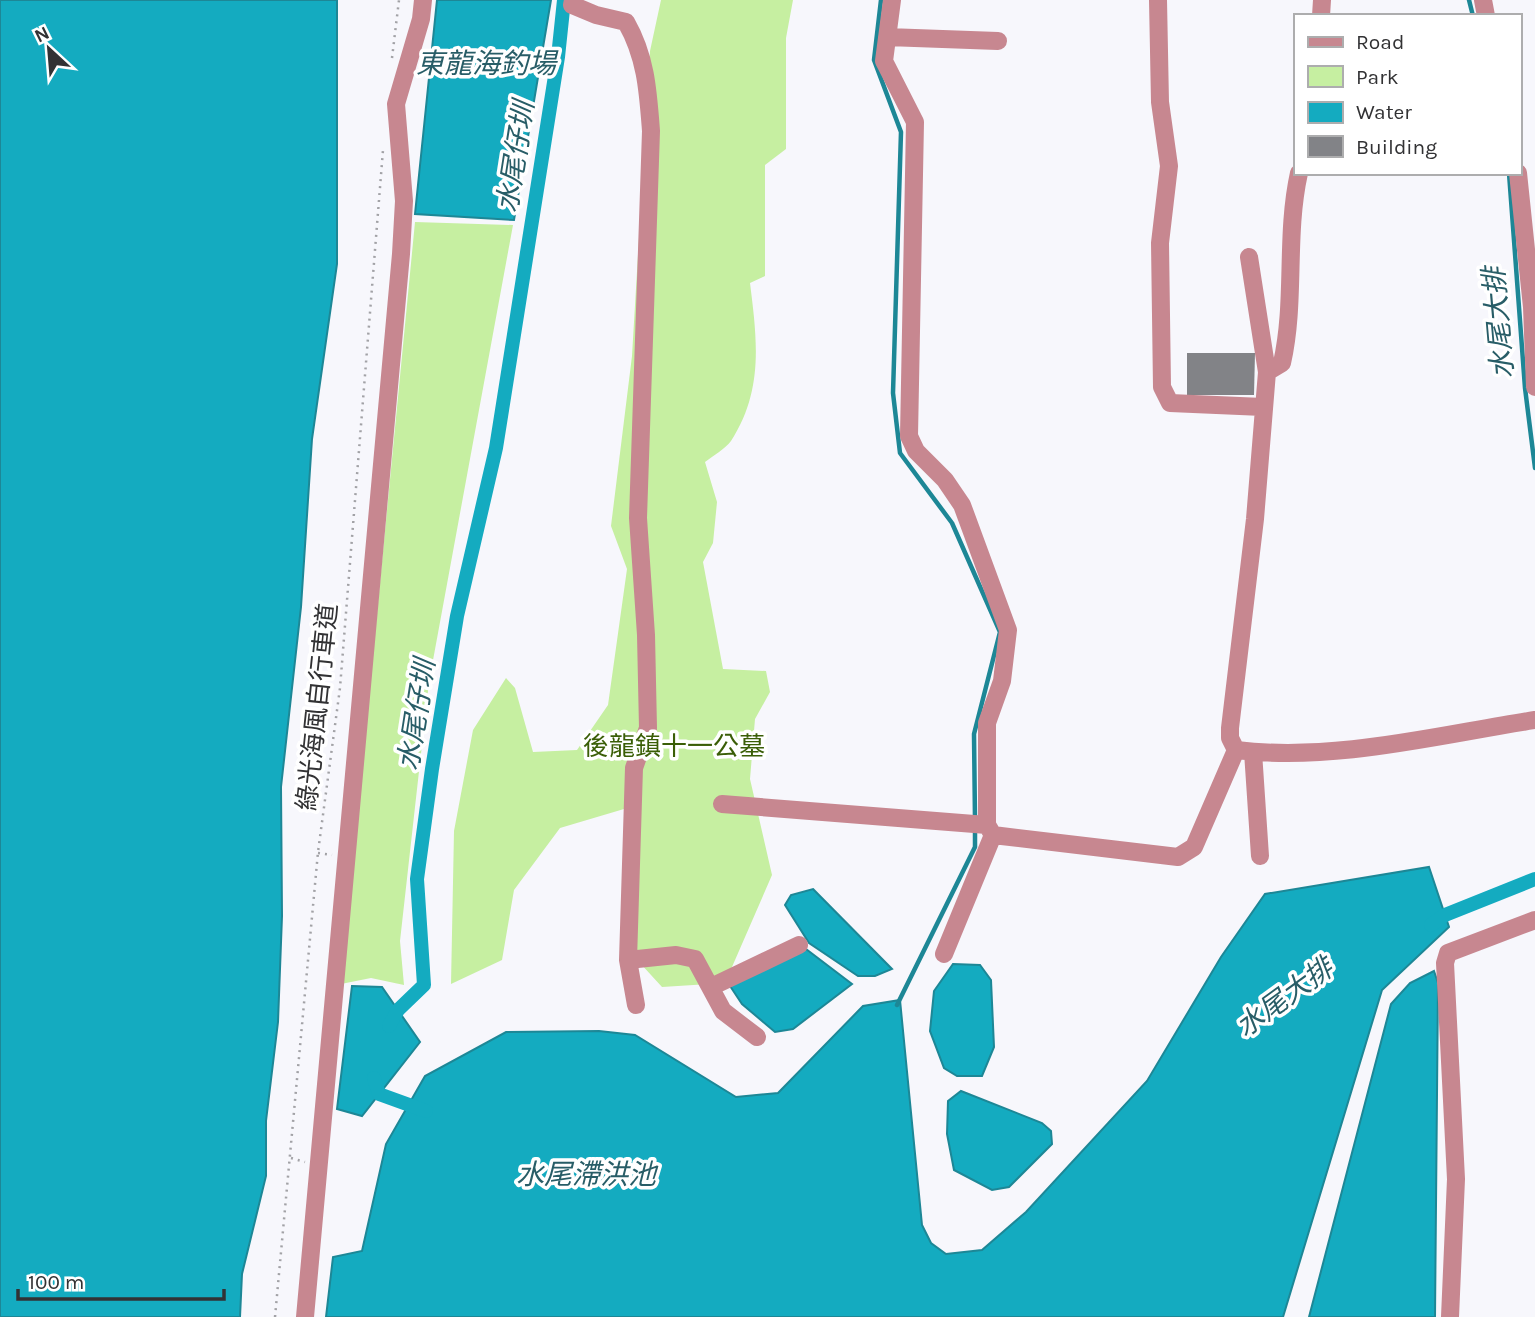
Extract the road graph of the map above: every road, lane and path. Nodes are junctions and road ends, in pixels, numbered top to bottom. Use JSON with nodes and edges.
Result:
{"nodes":[{"id":1,"x":423,"y":0,"type":"edge"},
{"id":2,"x":573,"y":0,"type":"edge"},
{"id":3,"x":892,"y":0,"type":"edge"},
{"id":4,"x":1158,"y":0,"type":"edge"},
{"id":5,"x":887,"y":37,"type":"junction"},
{"id":6,"x":998,"y":41,"type":"dead end"},
{"id":7,"x":384,"y":141,"type":"dead end"},
{"id":8,"x":1299,"y":175,"type":"edge"},
{"id":9,"x":1518,"y":175,"type":"edge"},
{"id":10,"x":1249,"y":257,"type":"dead end"},
{"id":11,"x":1267,"y":372,"type":"junction"},
{"id":12,"x":1535,"y":387,"type":"edge"},
{"id":13,"x":1263,"y":407,"type":"junction"},
{"id":14,"x":1535,"y":720,"type":"edge"},
{"id":15,"x":1245,"y":751,"type":"junction"},
{"id":16,"x":722,"y":804,"type":"dead end"},
{"id":17,"x":983,"y":827,"type":"junction"},
{"id":18,"x":1260,"y":856,"type":"dead end"},
{"id":19,"x":1535,"y":920,"type":"edge"},
{"id":20,"x":799,"y":945,"type":"dead end"},
{"id":21,"x":944,"y":954,"type":"dead end"},
{"id":22,"x":628,"y":960,"type":"junction"},
{"id":23,"x":711,"y":988,"type":"junction"},
{"id":24,"x":636,"y":1005,"type":"dead end"},
{"id":25,"x":757,"y":1037,"type":"dead end"},
{"id":26,"x":275,"y":1317,"type":"edge"},
{"id":27,"x":305,"y":1317,"type":"edge"},
{"id":28,"x":1450,"y":1317,"type":"edge"}],
"edges":[{"from":1,"to":27,"type":"street"},
{"from":2,"to":22,"type":"street"},
{"from":3,"to":5,"type":"street"},
{"from":4,"to":13,"type":"street"},
{"from":5,"to":6,"type":"street"},
{"from":5,"to":17,"type":"street"},
{"from":7,"to":26,"type":"path","name":"綠光海風自行車道"},
{"from":8,"to":11,"type":"street"},
{"from":9,"to":12,"type":"street"},
{"from":10,"to":11,"type":"street"},
{"from":11,"to":13,"type":"street"},
{"from":13,"to":15,"type":"street"},
{"from":14,"to":15,"type":"street"},
{"from":15,"to":17,"type":"street"},
{"from":15,"to":18,"type":"street"},
{"from":16,"to":17,"type":"street"},
{"from":17,"to":21,"type":"street"},
{"from":19,"to":28,"type":"street"},
{"from":20,"to":23,"type":"street"},
{"from":22,"to":23,"type":"street"},
{"from":22,"to":24,"type":"street"},
{"from":23,"to":25,"type":"street"}]}
